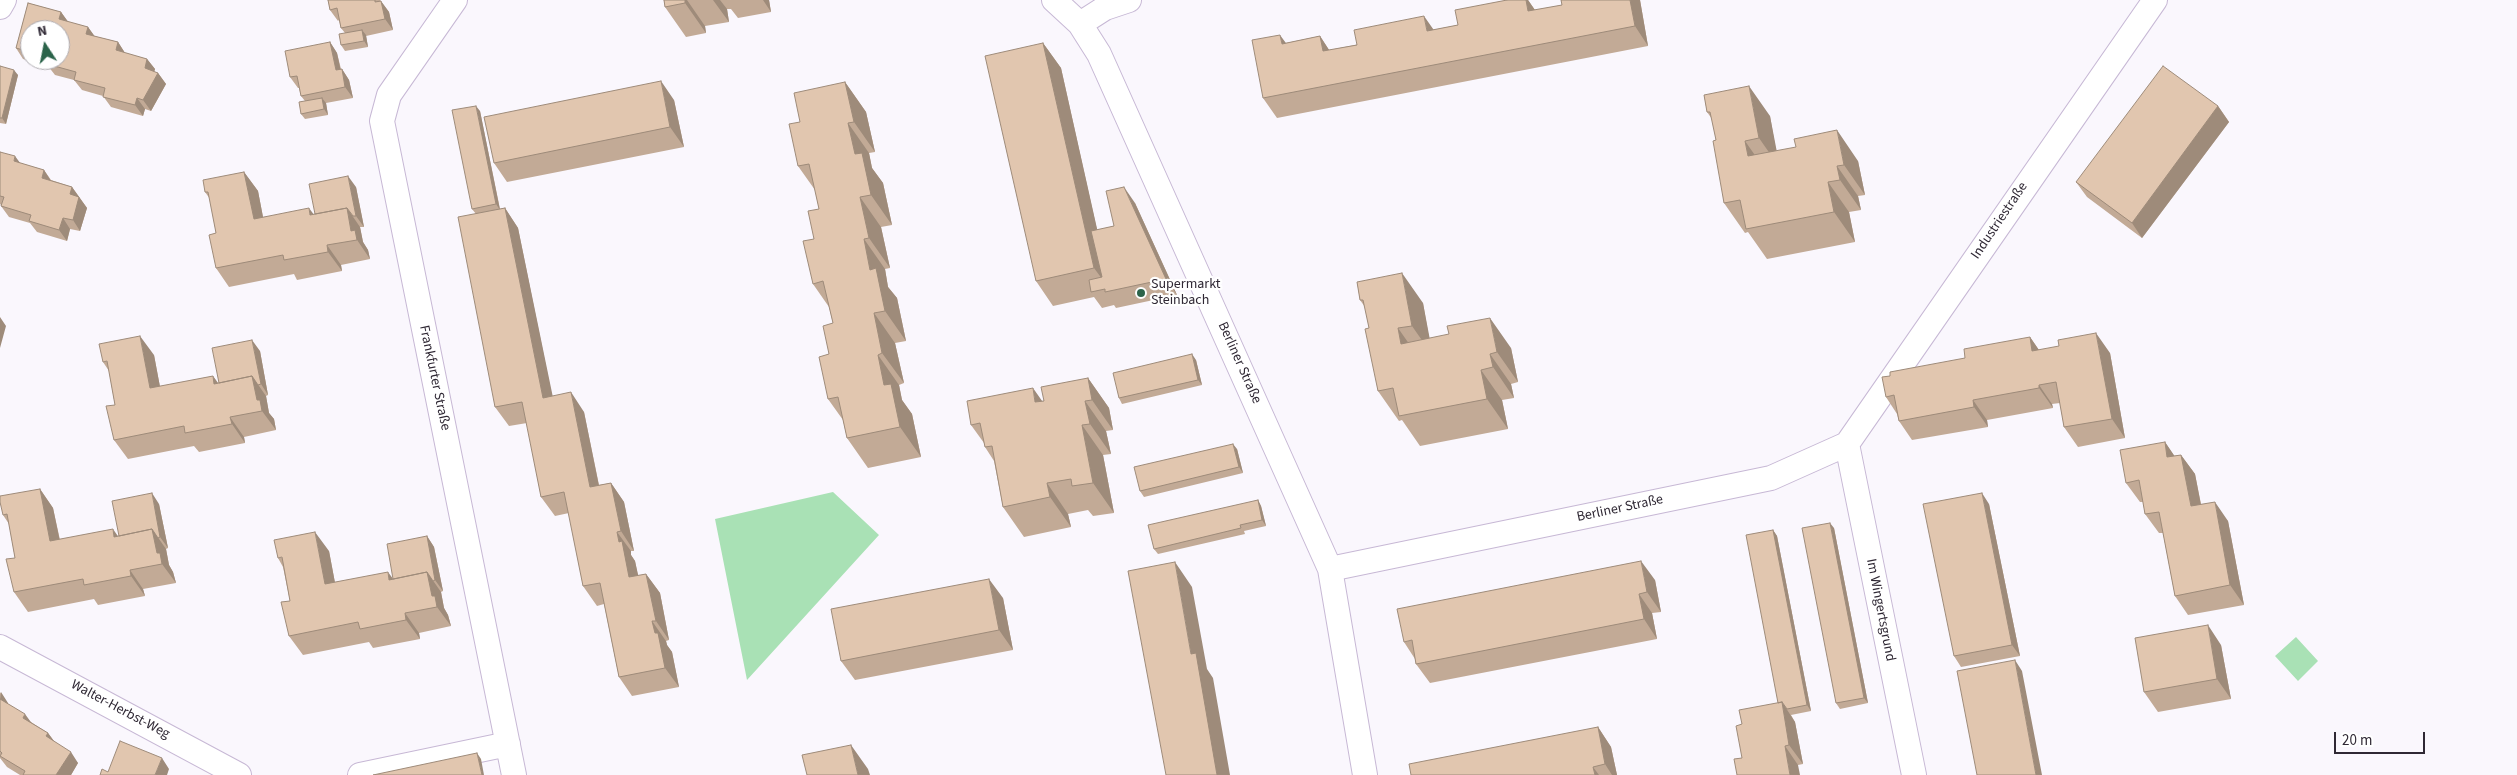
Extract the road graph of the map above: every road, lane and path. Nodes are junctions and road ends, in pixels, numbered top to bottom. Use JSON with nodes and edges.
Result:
{"nodes":[{"id":1,"x":4,"y":0,"type":"edge"},
{"id":2,"x":455,"y":0,"type":"edge"},
{"id":3,"x":1054,"y":0,"type":"edge"},
{"id":4,"x":1129,"y":0,"type":"edge"},
{"id":5,"x":2155,"y":0,"type":"edge"},
{"id":6,"x":0,"y":7,"type":"edge"},
{"id":7,"x":1080,"y":24,"type":"junction"},
{"id":8,"x":1847,"y":444,"type":"junction"},
{"id":9,"x":1330,"y":569,"type":"junction"},
{"id":10,"x":0,"y":647,"type":"edge"},
{"id":11,"x":508,"y":744,"type":"junction"},
{"id":12,"x":239,"y":775,"type":"edge"},
{"id":13,"x":360,"y":775,"type":"edge"},
{"id":14,"x":514,"y":775,"type":"edge"},
{"id":15,"x":1365,"y":775,"type":"edge"},
{"id":16,"x":1914,"y":775,"type":"edge"}],
"edges":[{"from":1,"to":6,"type":"street"},
{"from":2,"to":11,"type":"street","name":"Frankfurter Straße"},
{"from":3,"to":7,"type":"street","name":"Berliner Straße"},
{"from":4,"to":7,"type":"street"},
{"from":5,"to":8,"type":"street","name":"Industriestraße"},
{"from":7,"to":9,"type":"street","name":"Berliner Straße"},
{"from":8,"to":9,"type":"street","name":"Berliner Straße"},
{"from":8,"to":16,"type":"street","name":"Im Wingertsgrund"},
{"from":9,"to":15,"type":"street","name":"Berliner Straße"},
{"from":10,"to":12,"type":"street","name":"Walter-Herbst-Weg"},
{"from":11,"to":13,"type":"street"},
{"from":11,"to":14,"type":"street","name":"Frankfurter Straße"}]}
